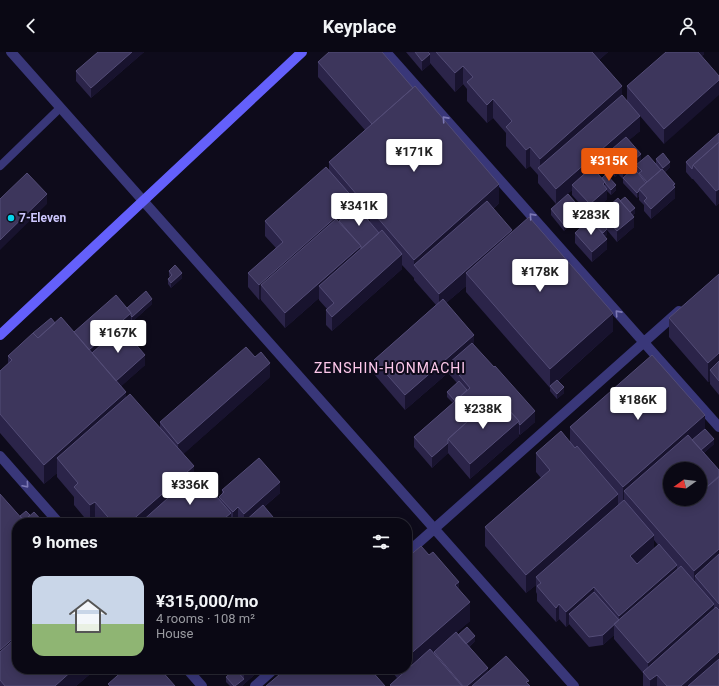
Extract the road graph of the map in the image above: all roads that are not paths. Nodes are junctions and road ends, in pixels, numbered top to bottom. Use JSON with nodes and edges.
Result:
{"nodes":[{"id":1,"x":11,"y":52,"type":"edge"},
{"id":2,"x":302,"y":52,"type":"edge"},
{"id":3,"x":386,"y":52,"type":"edge"},
{"id":4,"x":60,"y":108,"type":"junction"},
{"id":5,"x":0,"y":166,"type":"edge"},
{"id":6,"x":142,"y":200,"type":"junction"},
{"id":7,"x":684,"y":306,"type":"edge"},
{"id":8,"x":0,"y":335,"type":"edge"},
{"id":9,"x":644,"y":342,"type":"junction"},
{"id":10,"x":719,"y":427,"type":"edge"},
{"id":11,"x":0,"y":456,"type":"edge"},
{"id":12,"x":55,"y":518,"type":"edge"},
{"id":13,"x":434,"y":529,"type":"junction"},
{"id":14,"x":412,"y":549,"type":"edge"},
{"id":15,"x":191,"y":674,"type":"edge"},
{"id":16,"x":268,"y":674,"type":"edge"},
{"id":17,"x":202,"y":686,"type":"edge"},
{"id":18,"x":255,"y":686,"type":"edge"},
{"id":19,"x":574,"y":686,"type":"edge"}],
"edges":[{"from":1,"to":4,"type":"street"},
{"from":2,"to":6,"type":"street"},
{"from":9,"to":3,"type":"street","one_way":true},
{"from":4,"to":5,"type":"lane"},
{"from":4,"to":6,"type":"street"},
{"from":6,"to":8,"type":"street"},
{"from":6,"to":13,"type":"street"},
{"from":7,"to":9,"type":"street"},
{"from":9,"to":10,"type":"street"},
{"from":9,"to":13,"type":"street"},
{"from":11,"to":12,"type":"street","one_way":true},
{"from":13,"to":14,"type":"street"},
{"from":13,"to":19,"type":"street"},
{"from":15,"to":17,"type":"street"},
{"from":16,"to":18,"type":"street"}]}
